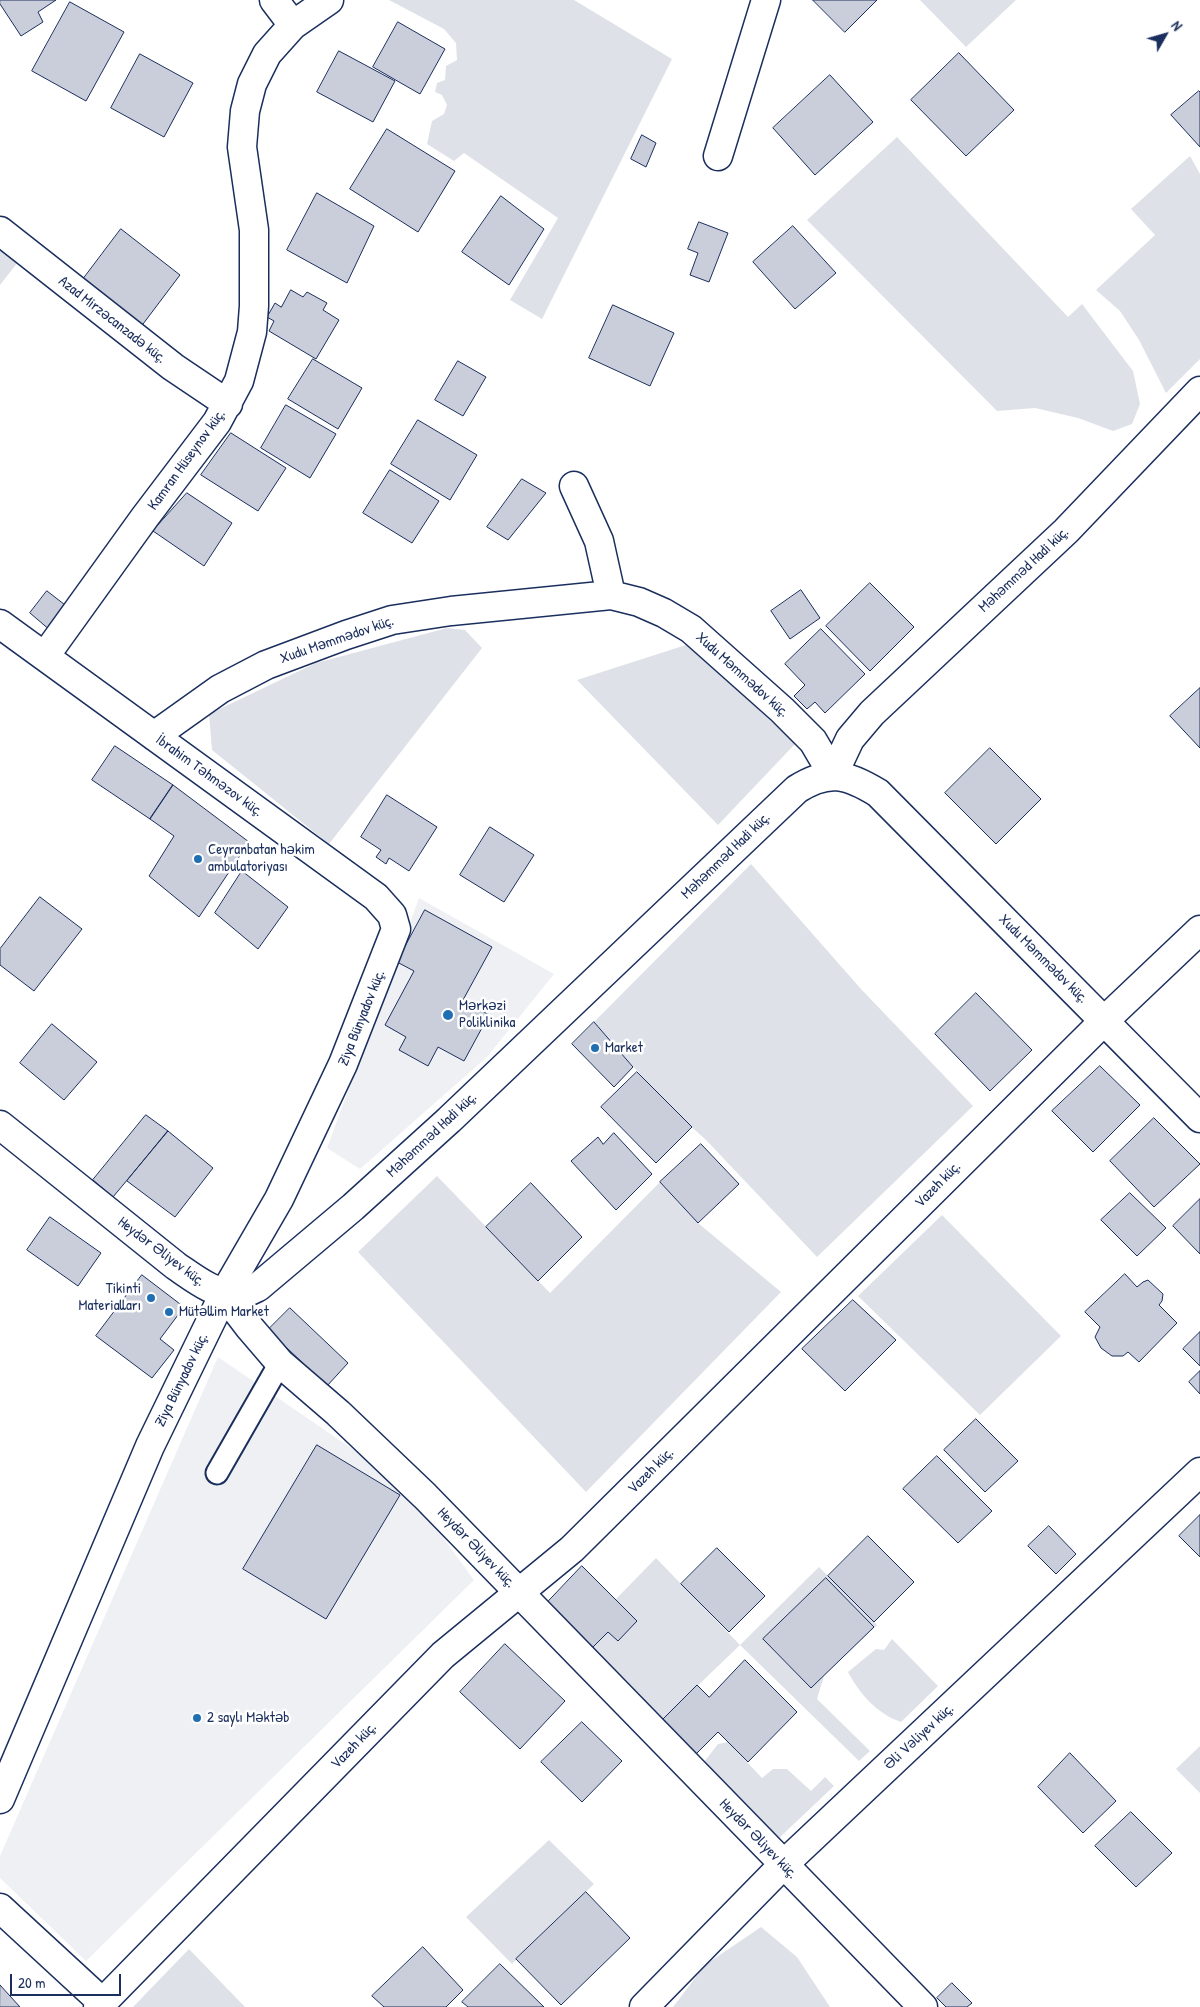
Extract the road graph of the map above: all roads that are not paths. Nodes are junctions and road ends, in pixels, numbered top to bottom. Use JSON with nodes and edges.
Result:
{"nodes":[{"id":1,"x":274,"y":0,"type":"edge"},
{"id":2,"x":329,"y":0,"type":"edge"},
{"id":3,"x":766,"y":0,"type":"edge"},
{"id":4,"x":293,"y":25,"type":"junction"},
{"id":5,"x":718,"y":156,"type":"dead end"},
{"id":6,"x":0,"y":231,"type":"edge"},
{"id":7,"x":1200,"y":391,"type":"edge"},
{"id":8,"x":228,"y":404,"type":"junction"},
{"id":9,"x":574,"y":486,"type":"dead end"},
{"id":10,"x":611,"y":595,"type":"junction"},
{"id":11,"x":0,"y":624,"type":"edge"},
{"id":12,"x":45,"y":656,"type":"junction"},
{"id":13,"x":154,"y":736,"type":"junction"},
{"id":14,"x":833,"y":775,"type":"junction"},
{"id":15,"x":1200,"y":930,"type":"edge"},
{"id":16,"x":393,"y":942,"type":"joint"},
{"id":17,"x":1104,"y":1020,"type":"junction"},
{"id":18,"x":1200,"y":1118,"type":"edge"},
{"id":19,"x":0,"y":1124,"type":"edge"},
{"id":20,"x":224,"y":1294,"type":"junction"},
{"id":21,"x":280,"y":1363,"type":"junction"},
{"id":22,"x":1200,"y":1472,"type":"edge"},
{"id":23,"x":217,"y":1473,"type":"dead end"},
{"id":24,"x":519,"y":1593,"type":"junction"},
{"id":25,"x":0,"y":1799,"type":"edge"},
{"id":26,"x":783,"y":1865,"type":"junction"},
{"id":27,"x":0,"y":1908,"type":"edge"},
{"id":28,"x":100,"y":2004,"type":"edge"},
{"id":29,"x":644,"y":2007,"type":"edge"},
{"id":30,"x":923,"y":2007,"type":"edge"}],
"edges":[{"from":1,"to":4,"type":"street"},
{"from":2,"to":4,"type":"street","name":"Kamran Hüseynov küç."},
{"from":3,"to":5,"type":"street"},
{"from":4,"to":8,"type":"street","name":"Kamran Hüseynov küç."},
{"from":6,"to":8,"type":"street","name":"Azad Mirzəcanzadə küç."},
{"from":7,"to":14,"type":"street","name":"Məhəmməd Hadi küç."},
{"from":8,"to":12,"type":"street","name":"Kamran Hüseynov küç."},
{"from":9,"to":10,"type":"street"},
{"from":10,"to":13,"type":"street","name":"Xudu Məmmədov küç."},
{"from":10,"to":14,"type":"street","name":"Xudu Məmmədov küç."},
{"from":11,"to":12,"type":"street","name":"İbrahim Təhməzov küç."},
{"from":12,"to":13,"type":"street","name":"İbrahim Təhməzov küç."},
{"from":13,"to":16,"type":"street","name":"İbrahim Təhməzov küç."},
{"from":14,"to":17,"type":"street","name":"Xudu Məmmədov küç."},
{"from":14,"to":20,"type":"street","name":"Məhəmməd Hadi küç."},
{"from":15,"to":17,"type":"street","name":"Vazeh küç."},
{"from":16,"to":20,"type":"street","name":"Ziya Bünyadov küç."},
{"from":17,"to":18,"type":"street","name":"Xudu Məmmədov küç."},
{"from":17,"to":24,"type":"street","name":"Vazeh küç."},
{"from":19,"to":20,"type":"street","name":"Heydər Əliyev küç."},
{"from":20,"to":21,"type":"street","name":"Heydər Əliyev küç."},
{"from":20,"to":25,"type":"street","name":"Ziya Bünyadov küç."},
{"from":21,"to":23,"type":"lane"},
{"from":21,"to":24,"type":"street","name":"Heydər Əliyev küç."},
{"from":22,"to":26,"type":"street","name":"Əli Vəliyev küç."},
{"from":24,"to":26,"type":"street","name":"Heydər Əliyev küç."},
{"from":24,"to":28,"type":"street","name":"Vazeh küç."},
{"from":26,"to":29,"type":"street","name":"Əli Vəliyev küç."},
{"from":26,"to":30,"type":"street","name":"Heydər Əliyev küç."},
{"from":27,"to":28,"type":"street"}]}
